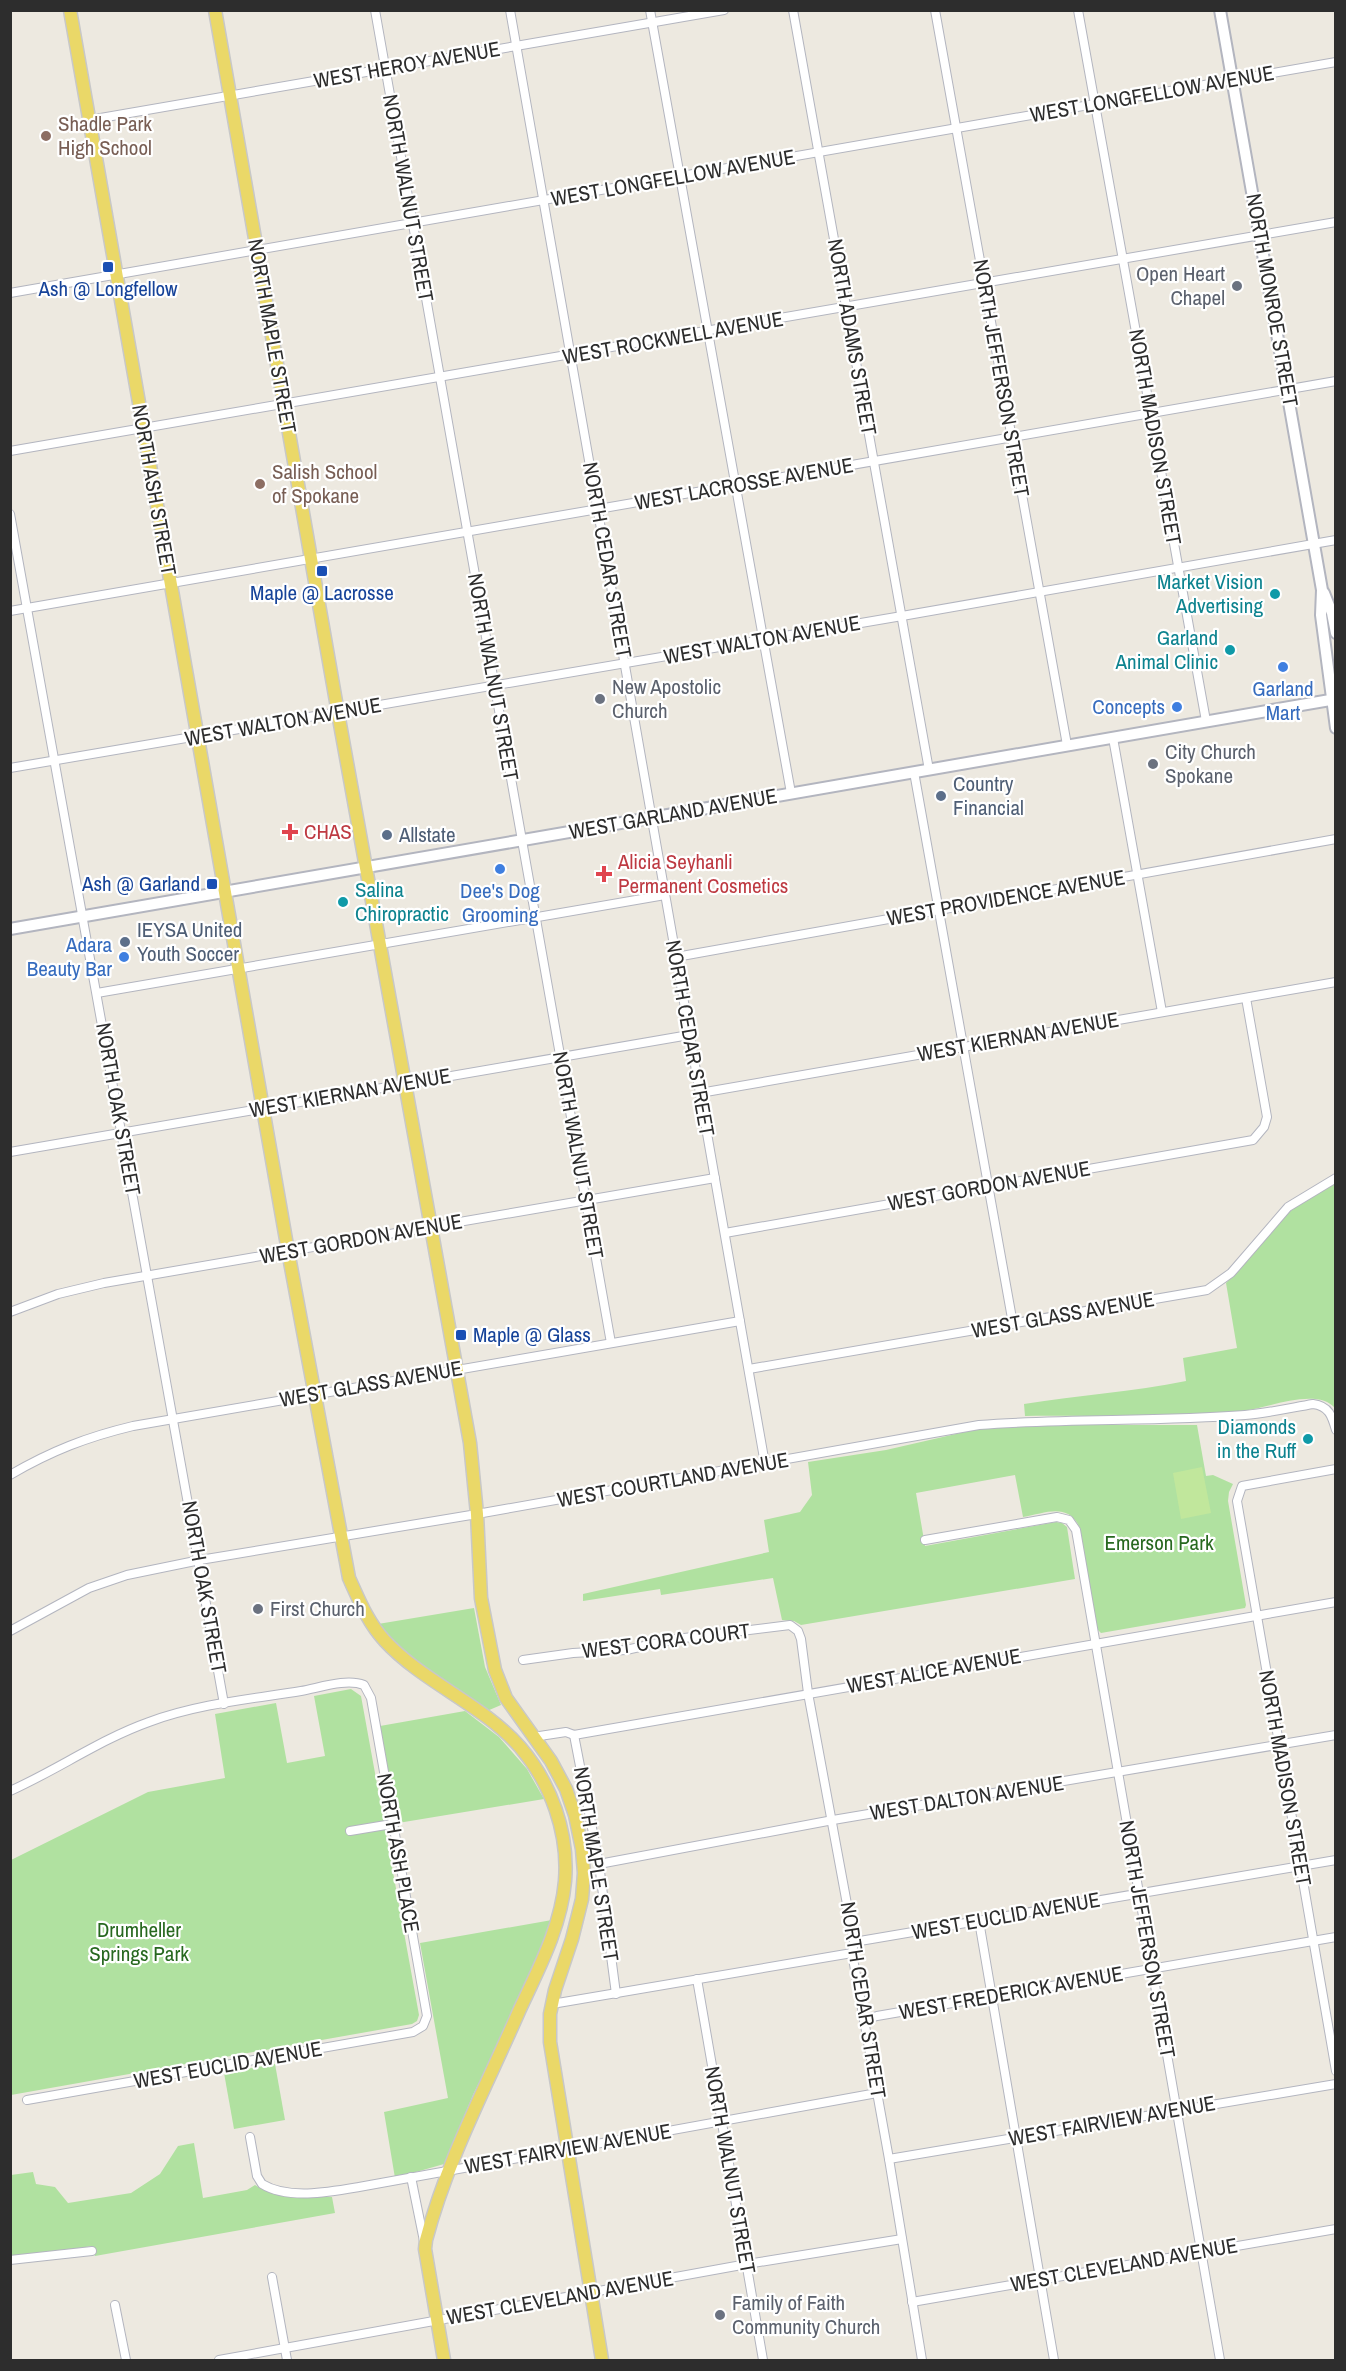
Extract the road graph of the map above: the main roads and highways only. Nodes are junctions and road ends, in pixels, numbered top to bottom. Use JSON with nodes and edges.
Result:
{"nodes":[{"id":1,"x":70,"y":10,"type":"edge"},
{"id":2,"x":215,"y":10,"type":"edge"},
{"id":3,"x":444,"y":2361,"type":"edge"},
{"id":4,"x":602,"y":2361,"type":"edge"}],
"edges":[{"from":1,"to":3,"type":"main road","name":"NORTH ASH STREET"},
{"from":2,"to":4,"type":"main road","name":"NORTH MAPLE STREET"}]}
